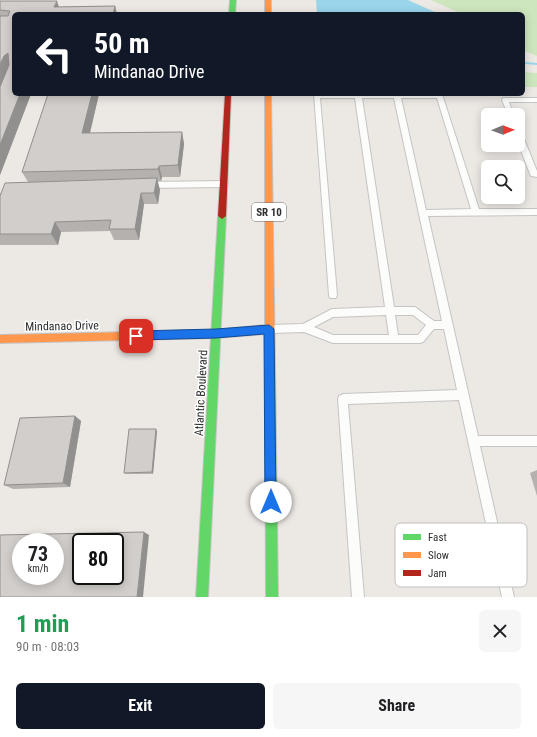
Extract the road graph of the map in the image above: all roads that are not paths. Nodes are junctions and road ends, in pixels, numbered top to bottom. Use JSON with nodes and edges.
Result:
{"nodes":[{"id":1,"x":233,"y":0,"type":"edge"},
{"id":2,"x":268,"y":0,"type":"edge"},
{"id":3,"x":232,"y":12,"type":"edge"},
{"id":4,"x":268,"y":12,"type":"edge"},
{"id":5,"x":228,"y":96,"type":"edge"},
{"id":6,"x":268,"y":96,"type":"edge"},
{"id":7,"x":358,"y":96,"type":"junction"},
{"id":8,"x":397,"y":96,"type":"junction"},
{"id":9,"x":537,"y":100,"type":"edge"},
{"id":10,"x":508,"y":108,"type":"edge"},
{"id":11,"x":525,"y":152,"type":"edge"},
{"id":12,"x":537,"y":174,"type":"edge"},
{"id":13,"x":224,"y":184,"type":"junction"},
{"id":14,"x":136,"y":186,"type":"edge"},
{"id":15,"x":537,"y":212,"type":"edge"},
{"id":16,"x":476,"y":213,"type":"junction"},
{"id":17,"x":423,"y":214,"type":"junction"},
{"id":18,"x":332,"y":295,"type":"dead end"},
{"id":19,"x":390,"y":312,"type":"junction"},
{"id":20,"x":432,"y":325,"type":"junction"},
{"id":21,"x":447,"y":325,"type":"junction"},
{"id":22,"x":304,"y":328,"type":"junction"},
{"id":23,"x":269,"y":329,"type":"junction"},
{"id":24,"x":216,"y":334,"type":"junction"},
{"id":25,"x":0,"y":339,"type":"edge"},
{"id":26,"x":394,"y":339,"type":"junction"},
{"id":27,"x":463,"y":396,"type":"junction"},
{"id":28,"x":473,"y":441,"type":"junction"},
{"id":29,"x":537,"y":441,"type":"edge"},
{"id":30,"x":491,"y":523,"type":"edge"},
{"id":31,"x":506,"y":587,"type":"edge"},
{"id":32,"x":202,"y":597,"type":"edge"},
{"id":33,"x":272,"y":597,"type":"edge"},
{"id":34,"x":358,"y":597,"type":"edge"},
{"id":35,"x":508,"y":597,"type":"edge"}],
"edges":[{"from":1,"to":3,"type":"main road"},
{"from":2,"to":4,"type":"main road"},
{"from":5,"to":13,"type":"main road","name":"Atlantic Boulevard"},
{"from":6,"to":23,"type":"main road","number":"SR 10"},
{"from":7,"to":8,"type":"lane"},
{"from":7,"to":18,"type":"lane"},
{"from":7,"to":19,"type":"lane"},
{"from":8,"to":16,"type":"lane"},
{"from":8,"to":17,"type":"lane"},
{"from":9,"to":10,"type":"lane"},
{"from":11,"to":12,"type":"lane"},
{"from":13,"to":14,"type":"lane"},
{"from":13,"to":24,"type":"main road","name":"Atlantic Boulevard"},
{"from":15,"to":16,"type":"lane"},
{"from":16,"to":17,"type":"lane"},
{"from":17,"to":21,"type":"lane"},
{"from":19,"to":20,"type":"lane"},
{"from":19,"to":22,"type":"lane"},
{"from":19,"to":26,"type":"lane"},
{"from":20,"to":21,"type":"lane"},
{"from":20,"to":26,"type":"lane"},
{"from":21,"to":27,"type":"lane"},
{"from":22,"to":23,"type":"lane"},
{"from":22,"to":26,"type":"lane"},
{"from":23,"to":24,"type":"main road","name":"Mindanao Drive"},
{"from":23,"to":33,"type":"main road","number":"SR 10"},
{"from":24,"to":25,"type":"main road","name":"Mindanao Drive"},
{"from":24,"to":32,"type":"main road","name":"Atlantic Boulevard"},
{"from":27,"to":28,"type":"lane"},
{"from":27,"to":34,"type":"lane"},
{"from":28,"to":29,"type":"lane"},
{"from":28,"to":30,"type":"lane"},
{"from":31,"to":35,"type":"lane"}]}
